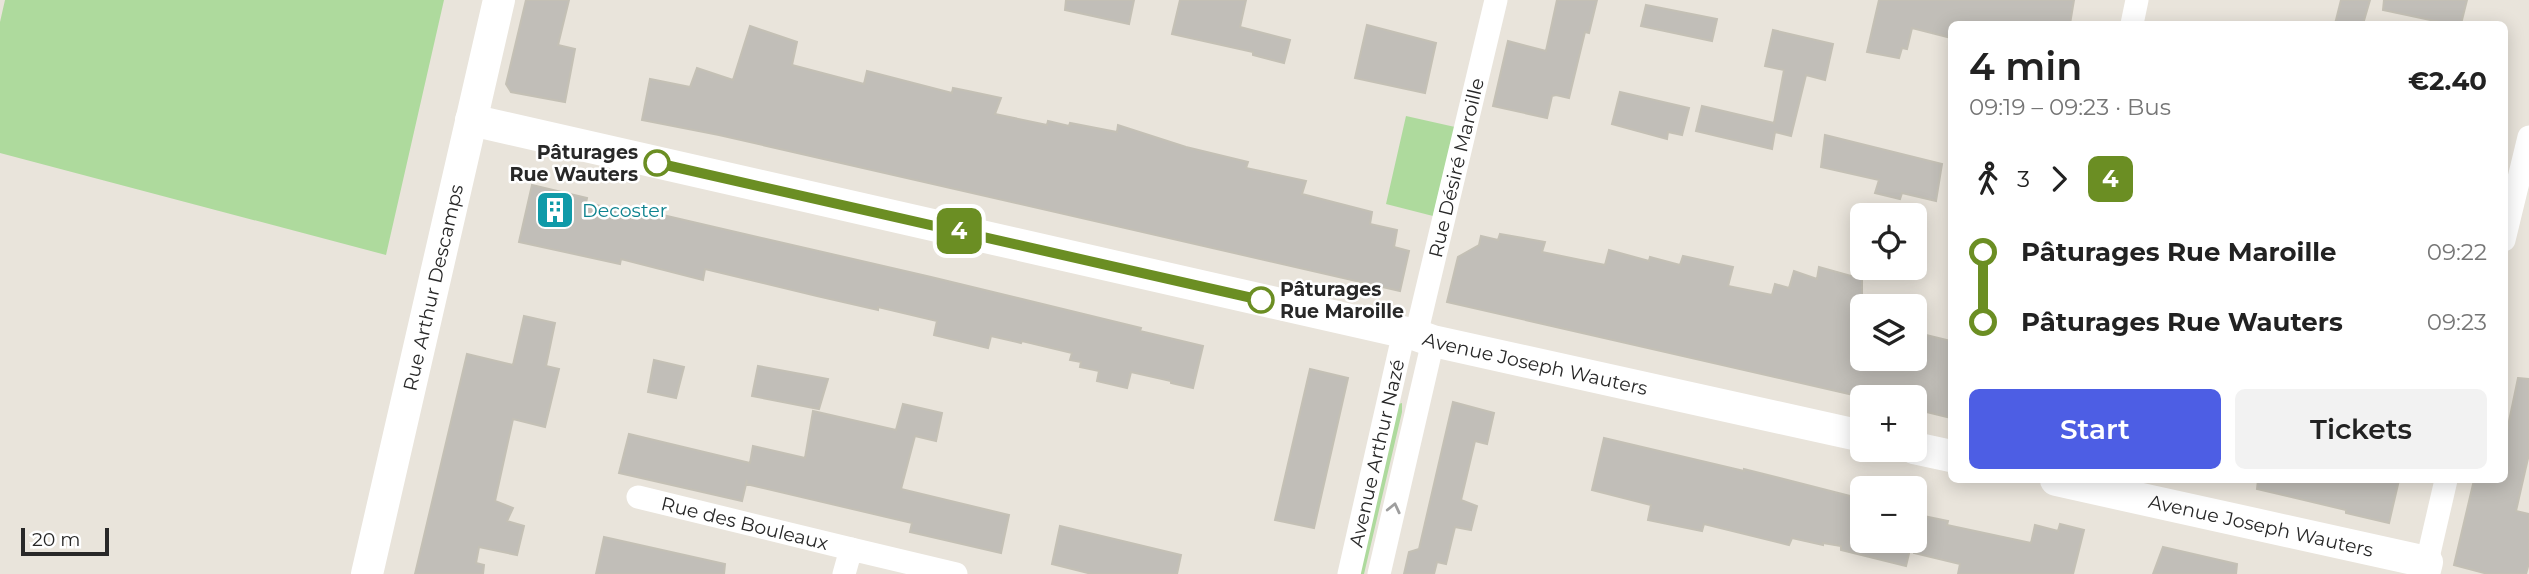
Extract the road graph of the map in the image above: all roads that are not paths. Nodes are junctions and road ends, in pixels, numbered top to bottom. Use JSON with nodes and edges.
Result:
{"nodes":[{"id":1,"x":499,"y":0,"type":"edge"},
{"id":2,"x":1496,"y":0,"type":"edge"},
{"id":3,"x":2137,"y":0,"type":"edge"},
{"id":4,"x":2133,"y":21,"type":"edge"},
{"id":5,"x":471,"y":120,"type":"junction"},
{"id":6,"x":2529,"y":137,"type":"edge"},
{"id":7,"x":2508,"y":224,"type":"edge"},
{"id":8,"x":1418,"y":336,"type":"junction"},
{"id":9,"x":1850,"y":433,"type":"edge"},
{"id":10,"x":1927,"y":451,"type":"edge"},
{"id":11,"x":1948,"y":455,"type":"edge"},
{"id":12,"x":2069,"y":483,"type":"edge"},
{"id":13,"x":2445,"y":483,"type":"edge"},
{"id":14,"x":638,"y":497,"type":"dead end"},
{"id":15,"x":850,"y":549,"type":"junction"},
{"id":16,"x":2425,"y":568,"type":"edge"},
{"id":17,"x":367,"y":574,"type":"edge"},
{"id":18,"x":844,"y":574,"type":"edge"},
{"id":19,"x":957,"y":574,"type":"edge"},
{"id":20,"x":1349,"y":574,"type":"edge"},
{"id":21,"x":1379,"y":574,"type":"edge"}],
"edges":[{"from":1,"to":5,"type":"street","name":"Rue Arthur Descamps"},
{"from":2,"to":8,"type":"street","name":"Rue Désiré Maroille"},
{"from":3,"to":4,"type":"street"},
{"from":5,"to":8,"type":"street","name":"Avenue Joseph Wauters"},
{"from":5,"to":17,"type":"street","name":"Rue Arthur Descamps"},
{"from":6,"to":7,"type":"street"},
{"from":8,"to":9,"type":"street","name":"Avenue Joseph Wauters"},
{"from":8,"to":20,"type":"street","name":"Avenue Arthur Nazé"},
{"from":21,"to":8,"type":"street","name":"Avenue Arthur Nazé","one_way":true},
{"from":10,"to":11,"type":"street"},
{"from":12,"to":16,"type":"street","name":"Avenue Joseph Wauters"},
{"from":13,"to":16,"type":"street"},
{"from":14,"to":15,"type":"street","name":"Rue des Bouleaux"},
{"from":15,"to":18,"type":"street","name":"Rue des Bouleaux"},
{"from":15,"to":19,"type":"street","name":"Rue des Bouleaux"}]}
